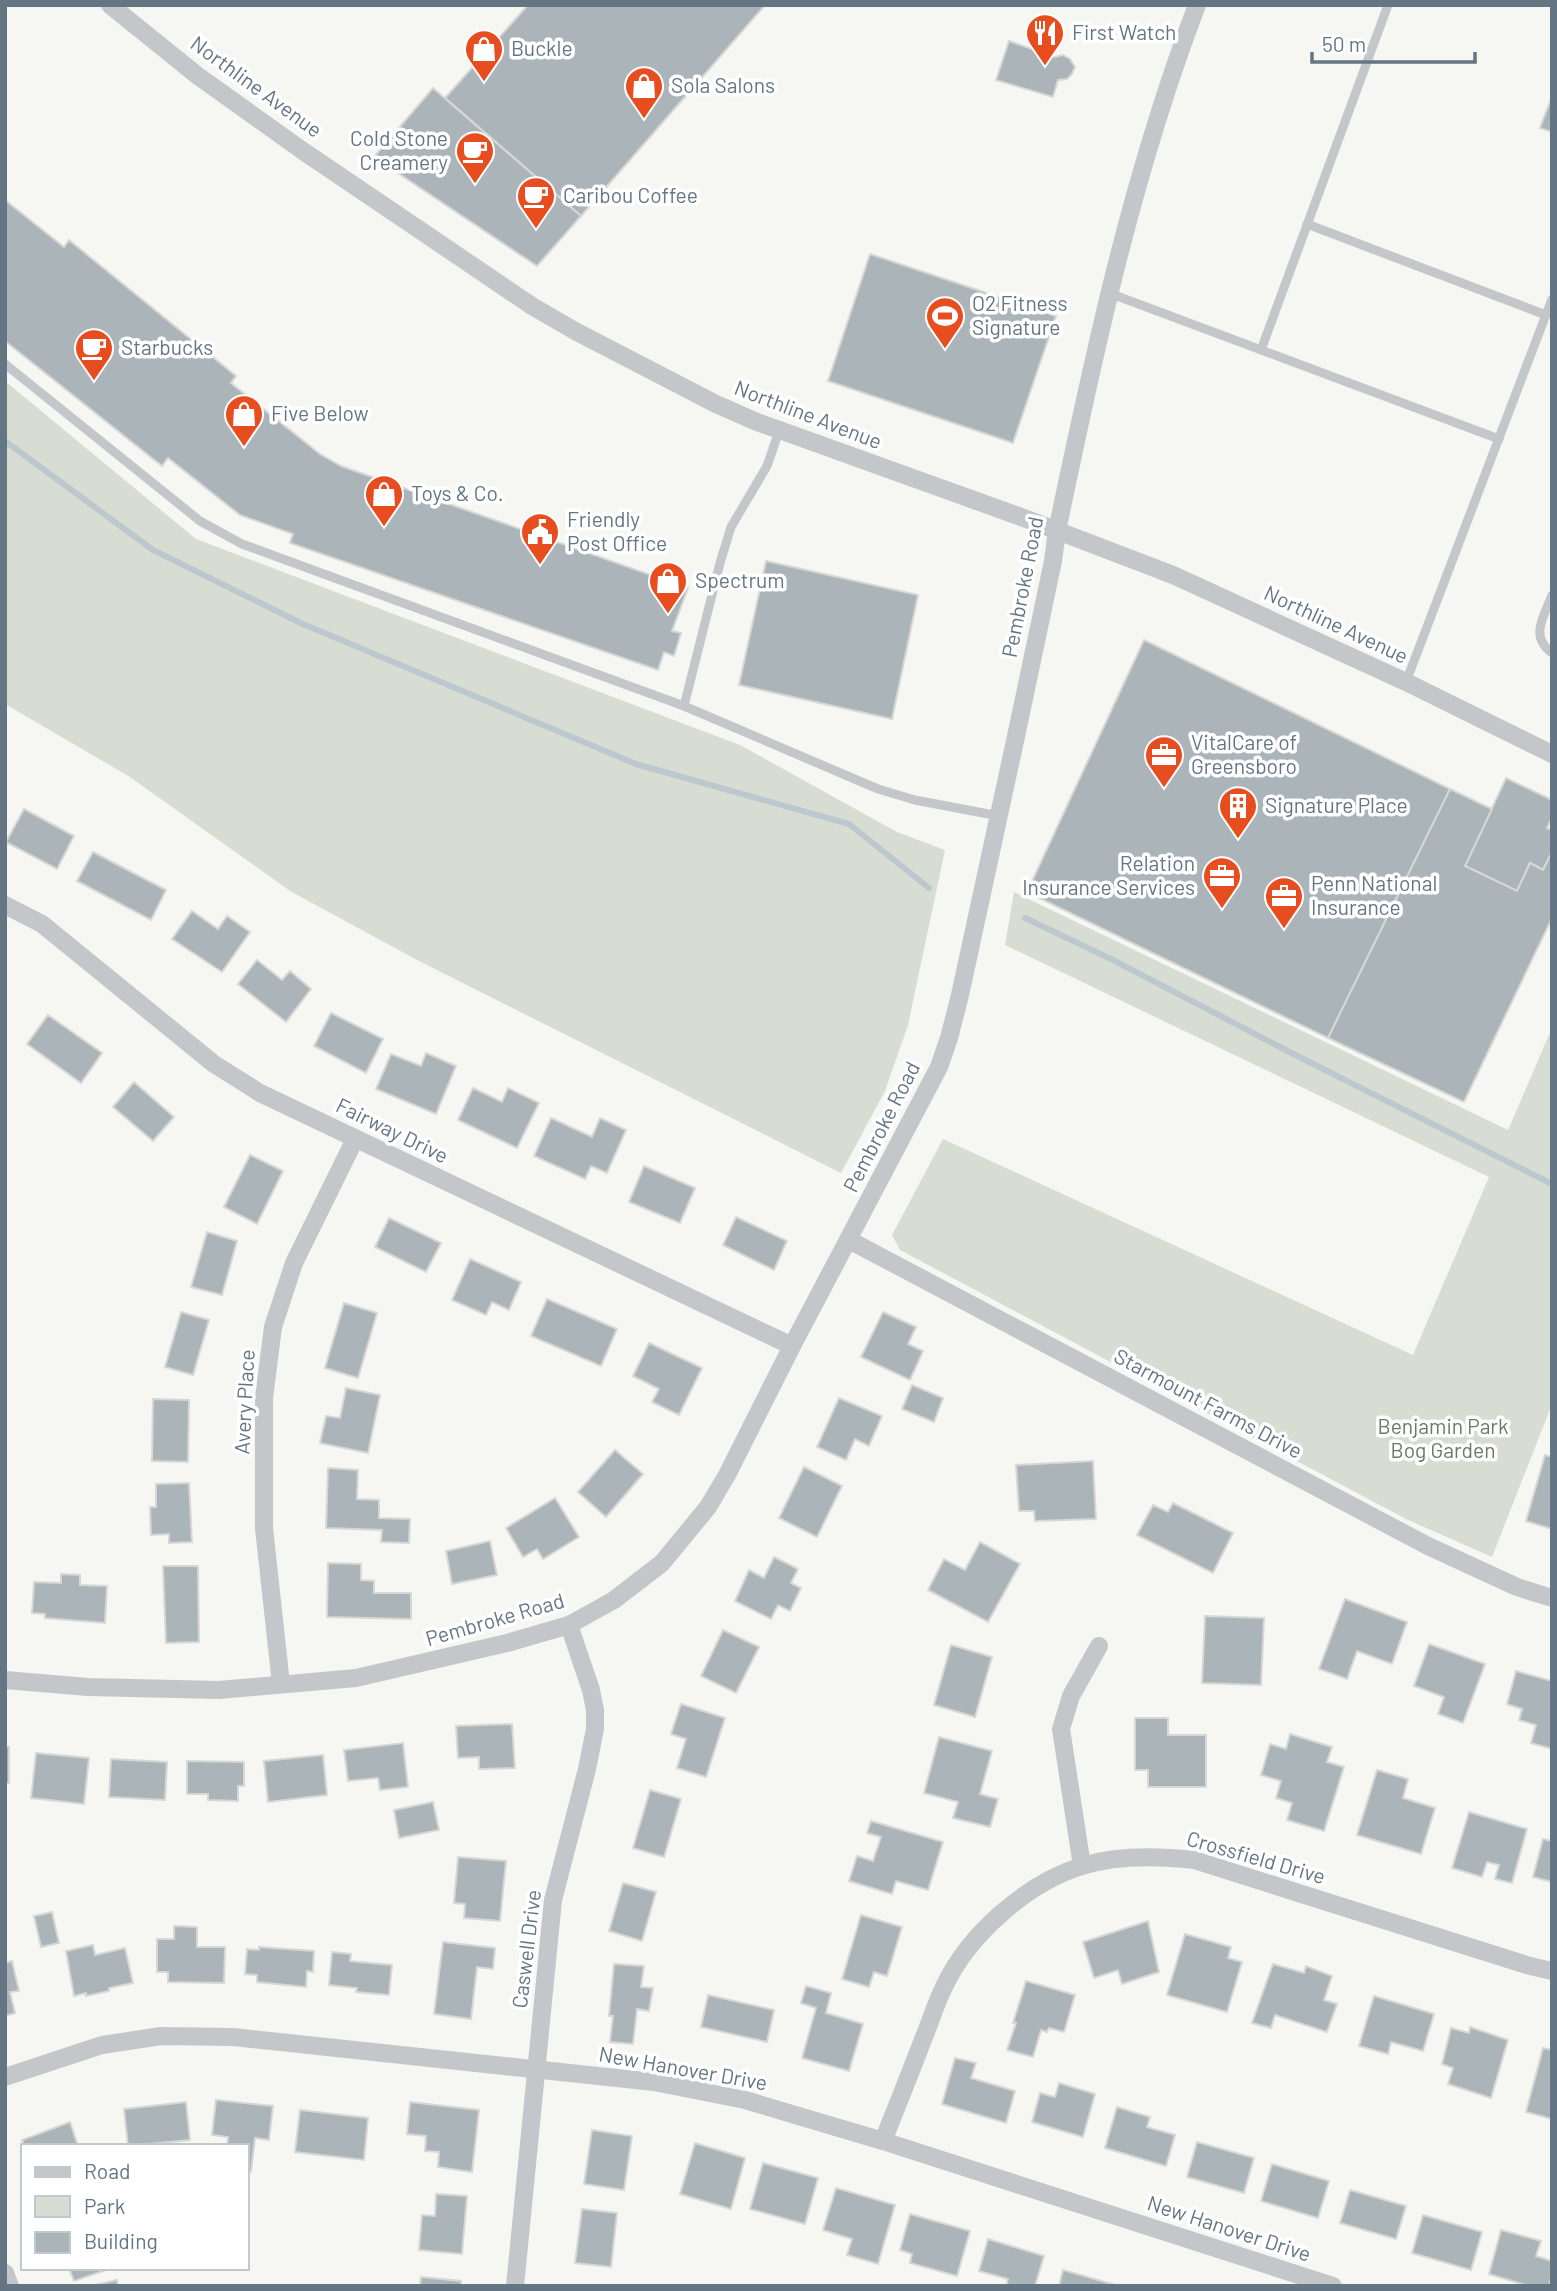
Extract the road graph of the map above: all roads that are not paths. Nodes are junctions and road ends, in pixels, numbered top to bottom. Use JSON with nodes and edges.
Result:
{"nodes":[{"id":1,"x":110,"y":5,"type":"edge"},
{"id":2,"x":1197,"y":5,"type":"edge"},
{"id":3,"x":1388,"y":5,"type":"edge"},
{"id":4,"x":1307,"y":224,"type":"junction"},
{"id":5,"x":1109,"y":293,"type":"junction"},
{"id":6,"x":1552,"y":299,"type":"edge"},
{"id":7,"x":1546,"y":315,"type":"junction"},
{"id":8,"x":1261,"y":350,"type":"junction"},
{"id":9,"x":5,"y":364,"type":"edge"},
{"id":10,"x":779,"y":431,"type":"junction"},
{"id":11,"x":1499,"y":439,"type":"junction"},
{"id":12,"x":1057,"y":531,"type":"junction"},
{"id":13,"x":1552,"y":595,"type":"edge"},
{"id":14,"x":1552,"y":653,"type":"edge"},
{"id":15,"x":1406,"y":682,"type":"junction"},
{"id":16,"x":684,"y":706,"type":"junction"},
{"id":17,"x":1552,"y":754,"type":"edge"},
{"id":18,"x":999,"y":816,"type":"junction"},
{"id":19,"x":5,"y":905,"type":"edge"},
{"id":20,"x":355,"y":1139,"type":"junction"},
{"id":21,"x":849,"y":1240,"type":"junction"},
{"id":22,"x":792,"y":1346,"type":"junction"},
{"id":23,"x":1552,"y":1598,"type":"edge"},
{"id":24,"x":569,"y":1625,"type":"junction"},
{"id":25,"x":1099,"y":1646,"type":"dead end"},
{"id":26,"x":5,"y":1680,"type":"edge"},
{"id":27,"x":281,"y":1684,"type":"junction"},
{"id":28,"x":1082,"y":1866,"type":"junction"},
{"id":29,"x":1552,"y":1971,"type":"edge"},
{"id":30,"x":536,"y":2068,"type":"junction"},
{"id":31,"x":5,"y":2077,"type":"edge"},
{"id":32,"x":883,"y":2141,"type":"junction"},
{"id":33,"x":5,"y":2273,"type":"edge"},
{"id":34,"x":10,"y":2286,"type":"edge"},
{"id":35,"x":515,"y":2286,"type":"edge"},
{"id":36,"x":1333,"y":2286,"type":"edge"}],
"edges":[{"from":1,"to":10,"type":"street","name":"Northline Avenue"},
{"from":2,"to":5,"type":"street","name":"Pembroke Road"},
{"from":3,"to":4,"type":"lane"},
{"from":4,"to":7,"type":"lane"},
{"from":4,"to":8,"type":"lane"},
{"from":5,"to":8,"type":"lane"},
{"from":5,"to":12,"type":"street","name":"Pembroke Road"},
{"from":6,"to":7,"type":"lane"},
{"from":7,"to":11,"type":"lane"},
{"from":8,"to":11,"type":"lane"},
{"from":9,"to":16,"type":"lane"},
{"from":10,"to":12,"type":"street","name":"Northline Avenue"},
{"from":10,"to":16,"type":"lane"},
{"from":11,"to":15,"type":"lane"},
{"from":12,"to":15,"type":"street","name":"Northline Avenue"},
{"from":12,"to":18,"type":"street","name":"Pembroke Road"},
{"from":13,"to":14,"type":"lane"},
{"from":15,"to":17,"type":"street","name":"Northline Avenue"},
{"from":16,"to":18,"type":"lane"},
{"from":18,"to":21,"type":"street","name":"Pembroke Road"},
{"from":19,"to":20,"type":"street","name":"Fairway Drive"},
{"from":20,"to":22,"type":"street","name":"Fairway Drive"},
{"from":20,"to":27,"type":"street","name":"Avery Place"},
{"from":21,"to":22,"type":"street","name":"Pembroke Road"},
{"from":21,"to":23,"type":"street","name":"Starmount Farms Drive"},
{"from":22,"to":24,"type":"street","name":"Pembroke Road"},
{"from":24,"to":27,"type":"street","name":"Pembroke Road"},
{"from":24,"to":30,"type":"street","name":"Caswell Drive"},
{"from":25,"to":28,"type":"street"},
{"from":26,"to":27,"type":"street","name":"Pembroke Road"},
{"from":28,"to":29,"type":"street","name":"Crossfield Drive"},
{"from":28,"to":32,"type":"street","name":"Crossfield Drive"},
{"from":30,"to":31,"type":"street","name":"New Hanover Drive"},
{"from":30,"to":32,"type":"street","name":"New Hanover Drive"},
{"from":30,"to":35,"type":"street","name":"Caswell Drive"},
{"from":32,"to":36,"type":"street","name":"New Hanover Drive"},
{"from":33,"to":34,"type":"street"}]}
